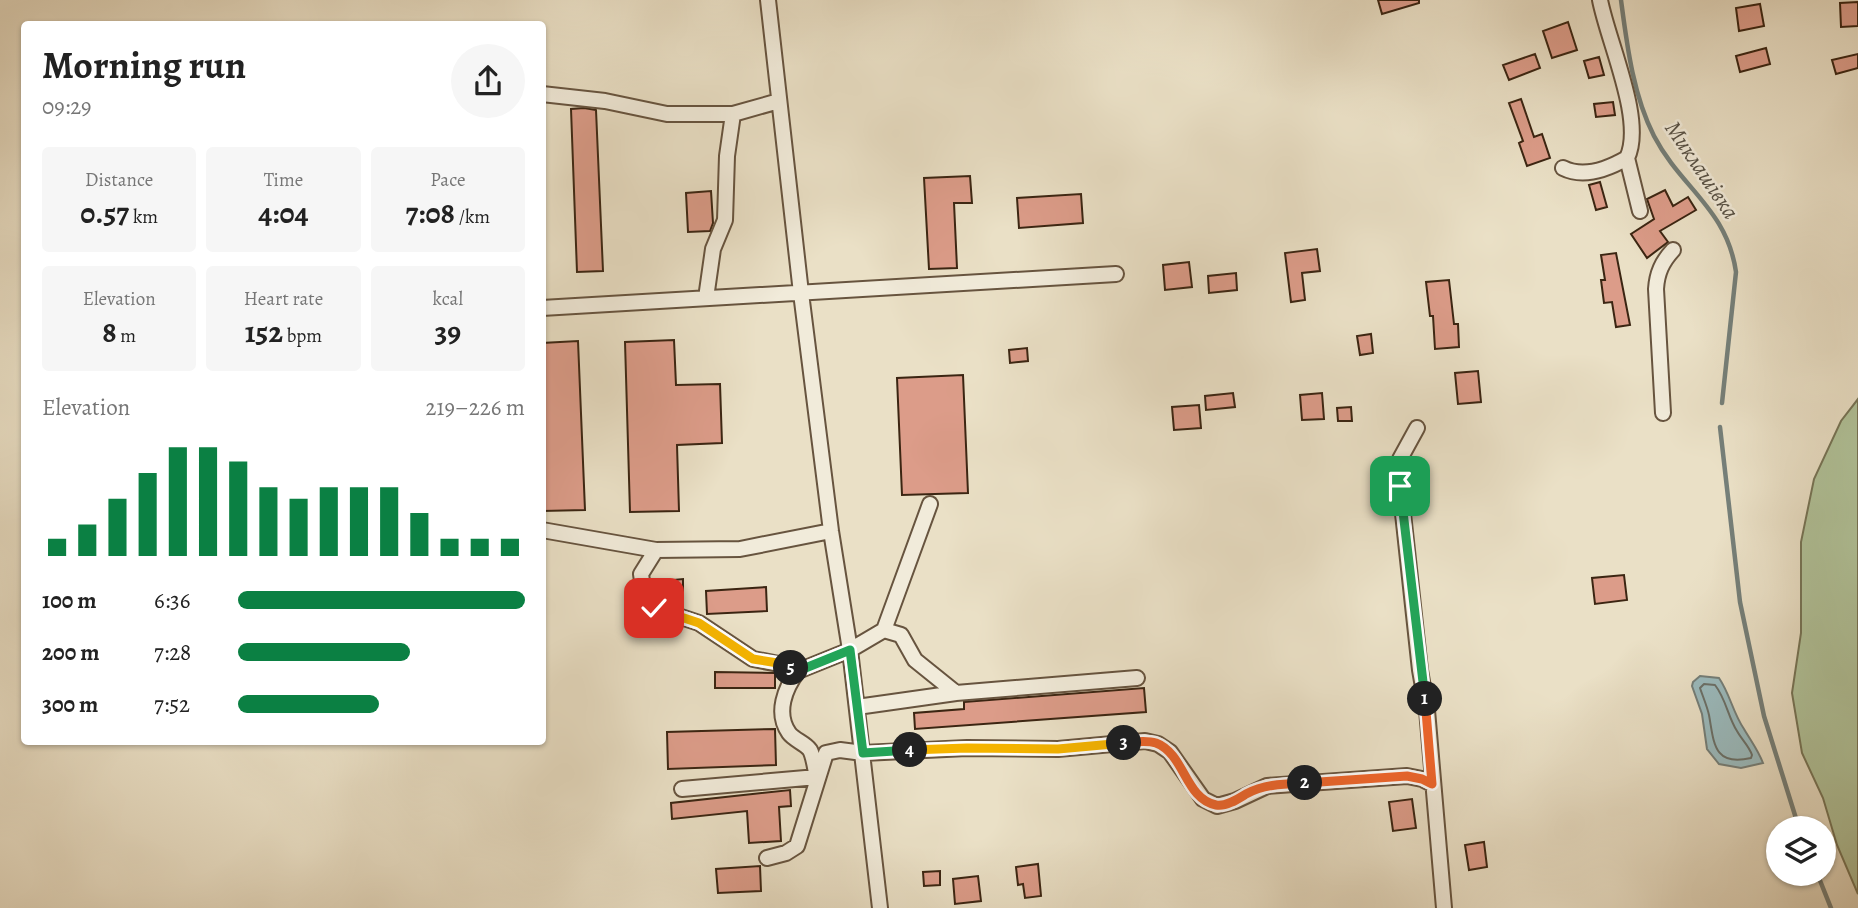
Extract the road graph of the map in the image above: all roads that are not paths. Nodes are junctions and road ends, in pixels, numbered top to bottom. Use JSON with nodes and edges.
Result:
{"nodes":[{"id":1,"x":768,"y":0,"type":"edge"},
{"id":2,"x":1600,"y":0,"type":"edge"},
{"id":3,"x":546,"y":94,"type":"edge"},
{"id":4,"x":779,"y":101,"type":"junction"},
{"id":5,"x":733,"y":114,"type":"junction"},
{"id":6,"x":1627,"y":159,"type":"junction"},
{"id":7,"x":1563,"y":168,"type":"dead end"},
{"id":8,"x":1640,"y":211,"type":"dead end"},
{"id":9,"x":1672,"y":250,"type":"dead end"},
{"id":10,"x":1116,"y":274,"type":"dead end"},
{"id":11,"x":801,"y":293,"type":"junction"},
{"id":12,"x":706,"y":298,"type":"junction"},
{"id":13,"x":546,"y":308,"type":"edge"},
{"id":14,"x":1663,"y":413,"type":"dead end"},
{"id":15,"x":1417,"y":428,"type":"dead end"},
{"id":16,"x":930,"y":504,"type":"dead end"},
{"id":17,"x":546,"y":531,"type":"edge"},
{"id":18,"x":831,"y":531,"type":"junction"},
{"id":19,"x":656,"y":550,"type":"junction"},
{"id":20,"x":884,"y":630,"type":"junction"},
{"id":21,"x":850,"y":650,"type":"junction"},
{"id":22,"x":798,"y":671,"type":"junction"},
{"id":23,"x":1137,"y":678,"type":"dead end"},
{"id":24,"x":956,"y":693,"type":"junction"},
{"id":25,"x":857,"y":707,"type":"junction"},
{"id":26,"x":863,"y":753,"type":"junction"},
{"id":27,"x":817,"y":777,"type":"junction"},
{"id":28,"x":1432,"y":784,"type":"junction"},
{"id":29,"x":682,"y":789,"type":"dead end"},
{"id":30,"x":767,"y":858,"type":"dead end"},
{"id":31,"x":880,"y":908,"type":"edge"},
{"id":32,"x":1444,"y":908,"type":"edge"}],
"edges":[{"from":1,"to":4,"type":"street"},
{"from":2,"to":6,"type":"street"},
{"from":3,"to":5,"type":"street"},
{"from":4,"to":5,"type":"street"},
{"from":4,"to":11,"type":"street"},
{"from":5,"to":12,"type":"street"},
{"from":6,"to":7,"type":"street"},
{"from":6,"to":8,"type":"street"},
{"from":9,"to":14,"type":"street"},
{"from":10,"to":11,"type":"street"},
{"from":11,"to":12,"type":"street"},
{"from":11,"to":18,"type":"street"},
{"from":12,"to":13,"type":"street"},
{"from":15,"to":28,"type":"street"},
{"from":16,"to":20,"type":"street"},
{"from":17,"to":19,"type":"street"},
{"from":18,"to":19,"type":"street"},
{"from":18,"to":21,"type":"street"},
{"from":19,"to":22,"type":"street"},
{"from":20,"to":21,"type":"street"},
{"from":20,"to":24,"type":"street"},
{"from":21,"to":22,"type":"street"},
{"from":21,"to":25,"type":"street"},
{"from":22,"to":27,"type":"street"},
{"from":23,"to":24,"type":"street"},
{"from":24,"to":25,"type":"street"},
{"from":25,"to":26,"type":"street"},
{"from":26,"to":27,"type":"street"},
{"from":26,"to":28,"type":"street"},
{"from":26,"to":31,"type":"street"},
{"from":27,"to":29,"type":"street"},
{"from":27,"to":30,"type":"street"},
{"from":28,"to":32,"type":"street"}]}
